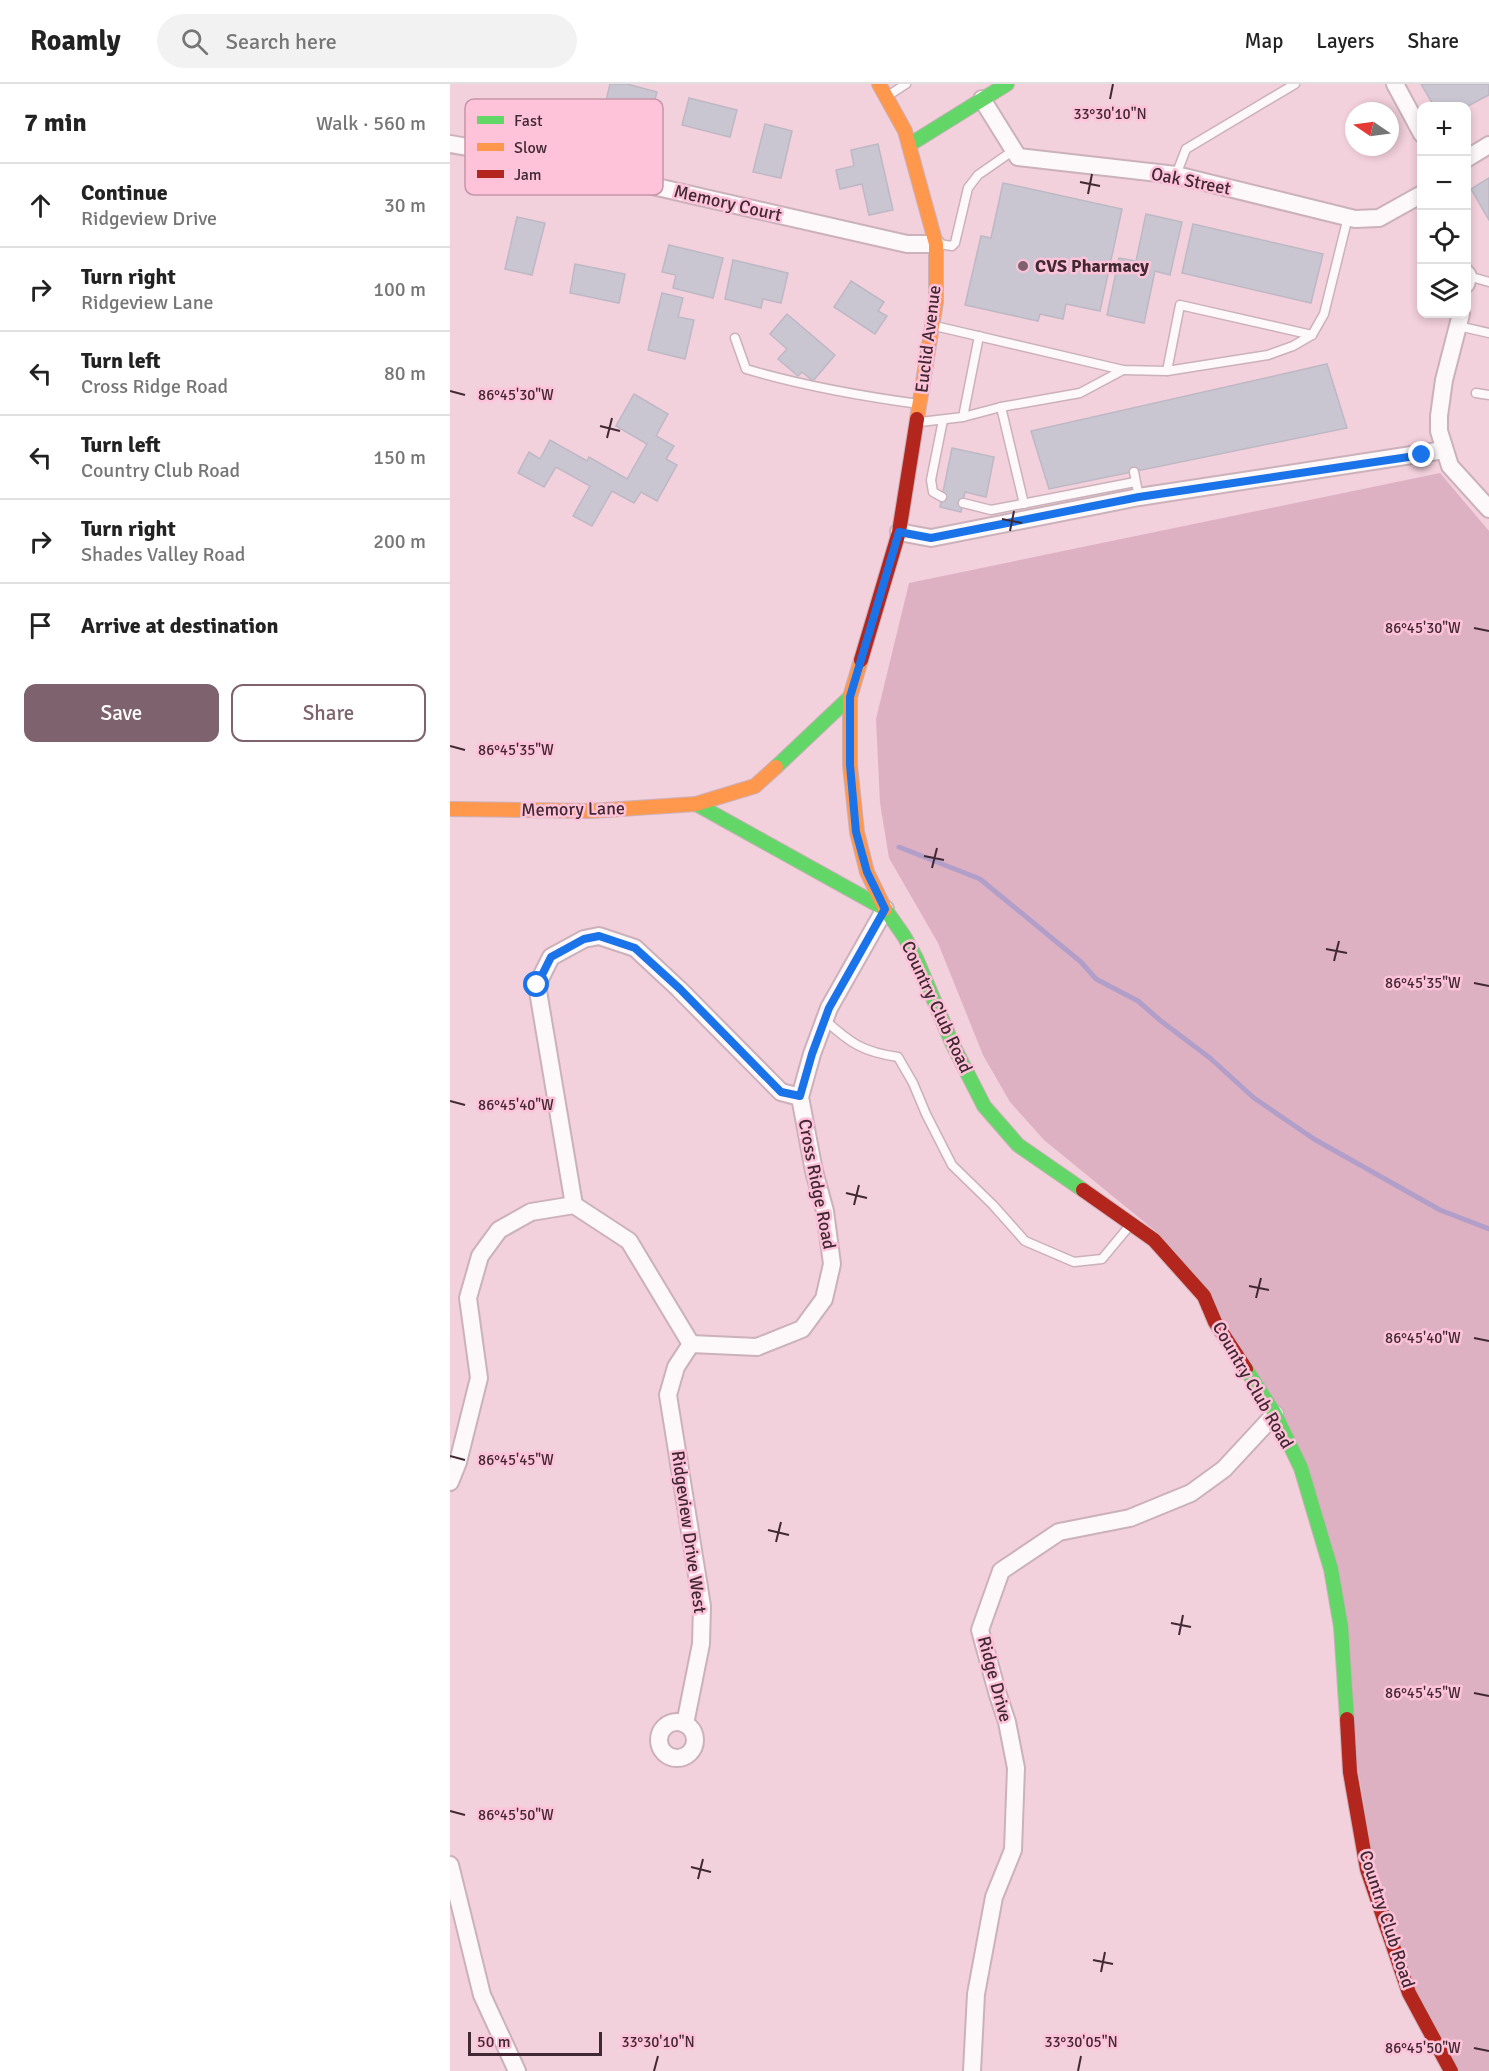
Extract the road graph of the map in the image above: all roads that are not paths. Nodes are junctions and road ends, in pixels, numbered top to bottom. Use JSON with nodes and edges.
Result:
{"nodes":[{"id":1,"x":906,"y":84,"type":"edge"},
{"id":2,"x":1295,"y":84,"type":"edge"},
{"id":3,"x":1395,"y":84,"type":"edge"},
{"id":4,"x":1000,"y":86,"type":"edge"},
{"id":5,"x":882,"y":90,"type":"edge"},
{"id":6,"x":982,"y":99,"type":"junction"},
{"id":7,"x":1417,"y":125,"type":"edge"},
{"id":8,"x":450,"y":144,"type":"edge"},
{"id":9,"x":1489,"y":145,"type":"edge"},
{"id":10,"x":909,"y":146,"type":"junction"},
{"id":11,"x":465,"y":147,"type":"edge"},
{"id":12,"x":1014,"y":150,"type":"junction"},
{"id":13,"x":1471,"y":156,"type":"edge"},
{"id":14,"x":1176,"y":175,"type":"junction"},
{"id":15,"x":663,"y":189,"type":"edge"},
{"id":16,"x":1417,"y":197,"type":"edge"},
{"id":17,"x":1348,"y":217,"type":"junction"},
{"id":18,"x":936,"y":244,"type":"junction"},
{"id":19,"x":1471,"y":279,"type":"edge"},
{"id":20,"x":1489,"y":282,"type":"edge"},
{"id":21,"x":1459,"y":320,"type":"edge"},
{"id":22,"x":932,"y":325,"type":"junction"},
{"id":23,"x":1489,"y":333,"type":"edge"},
{"id":24,"x":1312,"y":335,"type":"junction"},
{"id":25,"x":979,"y":336,"type":"junction"},
{"id":26,"x":735,"y":338,"type":"dead end"},
{"id":27,"x":1122,"y":370,"type":"junction"},
{"id":28,"x":1167,"y":371,"type":"junction"},
{"id":29,"x":1476,"y":393,"type":"dead end"},
{"id":30,"x":1489,"y":395,"type":"edge"},
{"id":31,"x":920,"y":404,"type":"junction"},
{"id":32,"x":1001,"y":407,"type":"junction"},
{"id":33,"x":963,"y":417,"type":"junction"},
{"id":34,"x":944,"y":420,"type":"junction"},
{"id":35,"x":916,"y":422,"type":"junction"},
{"id":36,"x":1444,"y":450,"type":"junction"},
{"id":37,"x":1134,"y":472,"type":"dead end"},
{"id":38,"x":1137,"y":489,"type":"junction"},
{"id":39,"x":942,"y":497,"type":"dead end"},
{"id":40,"x":963,"y":503,"type":"dead end"},
{"id":41,"x":1024,"y":504,"type":"junction"},
{"id":42,"x":1489,"y":509,"type":"edge"},
{"id":43,"x":899,"y":532,"type":"junction"},
{"id":44,"x":850,"y":697,"type":"junction"},
{"id":45,"x":696,"y":804,"type":"junction"},
{"id":46,"x":450,"y":808,"type":"edge"},
{"id":47,"x":885,"y":909,"type":"junction"},
{"id":48,"x":825,"y":1020,"type":"junction"},
{"id":49,"x":800,"y":1096,"type":"junction"},
{"id":50,"x":574,"y":1205,"type":"junction"},
{"id":51,"x":1131,"y":1224,"type":"junction"},
{"id":52,"x":691,"y":1344,"type":"junction"},
{"id":53,"x":1275,"y":1414,"type":"junction"},
{"id":54,"x":450,"y":1482,"type":"edge"},
{"id":55,"x":684,"y":1724,"type":"dead end"},
{"id":56,"x":450,"y":1865,"type":"edge"},
{"id":57,"x":517,"y":2071,"type":"edge"},
{"id":58,"x":972,"y":2071,"type":"edge"},
{"id":59,"x":1451,"y":2071,"type":"edge"}],
"edges":[{"from":1,"to":5,"type":"lane"},
{"from":2,"to":14,"type":"lane"},
{"from":3,"to":7,"type":"street"},
{"from":4,"to":6,"type":"street"},
{"from":5,"to":10,"type":"street","name":"Euclid Avenue"},
{"from":6,"to":10,"type":"street"},
{"from":6,"to":12,"type":"street"},
{"from":8,"to":11,"type":"street","name":"Memory Court"},
{"from":9,"to":13,"type":"street"},
{"from":10,"to":18,"type":"street","name":"Euclid Avenue"},
{"from":12,"to":14,"type":"street","name":"Oak Street"},
{"from":12,"to":18,"type":"lane"},
{"from":14,"to":17,"type":"street","name":"Oak Street"},
{"from":15,"to":18,"type":"street","name":"Memory Court"},
{"from":16,"to":17,"type":"street","name":"Oak Street"},
{"from":17,"to":24,"type":"lane"},
{"from":18,"to":22,"type":"street","name":"Euclid Avenue"},
{"from":19,"to":20,"type":"lane"},
{"from":21,"to":23,"type":"lane"},
{"from":21,"to":36,"type":"street"},
{"from":22,"to":25,"type":"lane"},
{"from":22,"to":31,"type":"street","name":"Euclid Avenue"},
{"from":24,"to":28,"type":"lane"},
{"from":24,"to":28,"type":"lane"},
{"from":25,"to":27,"type":"lane"},
{"from":25,"to":33,"type":"lane"},
{"from":26,"to":31,"type":"lane"},
{"from":27,"to":28,"type":"lane"},
{"from":27,"to":32,"type":"lane"},
{"from":29,"to":30,"type":"lane"},
{"from":31,"to":35,"type":"street","name":"Euclid Avenue"},
{"from":32,"to":33,"type":"lane"},
{"from":32,"to":41,"type":"lane"},
{"from":33,"to":34,"type":"lane"},
{"from":34,"to":35,"type":"lane"},
{"from":34,"to":39,"type":"lane"},
{"from":35,"to":43,"type":"street","name":"Euclid Avenue"},
{"from":36,"to":38,"type":"street"},
{"from":36,"to":42,"type":"street"},
{"from":37,"to":38,"type":"lane"},
{"from":38,"to":41,"type":"lane"},
{"from":38,"to":43,"type":"street"},
{"from":40,"to":41,"type":"lane"},
{"from":43,"to":44,"type":"street","name":"Country Club Road"},
{"from":44,"to":45,"type":"street"},
{"from":44,"to":47,"type":"street","name":"Country Club Road"},
{"from":45,"to":46,"type":"street","name":"Memory Lane"},
{"from":45,"to":47,"type":"street","name":"Country Club Road"},
{"from":47,"to":48,"type":"street","name":"Cross Ridge Road"},
{"from":47,"to":51,"type":"street","name":"Country Club Road"},
{"from":48,"to":49,"type":"street","name":"Cross Ridge Road"},
{"from":48,"to":51,"type":"lane"},
{"from":49,"to":50,"type":"street"},
{"from":49,"to":52,"type":"street","name":"Cross Ridge Road"},
{"from":50,"to":52,"type":"street"},
{"from":50,"to":54,"type":"street"},
{"from":51,"to":53,"type":"street","name":"Country Club Road"},
{"from":52,"to":55,"type":"street","name":"Ridgeview Drive West"},
{"from":53,"to":58,"type":"street","name":"Ridge Drive"},
{"from":53,"to":59,"type":"street","name":"Country Club Road"},
{"from":56,"to":57,"type":"street"}]}
